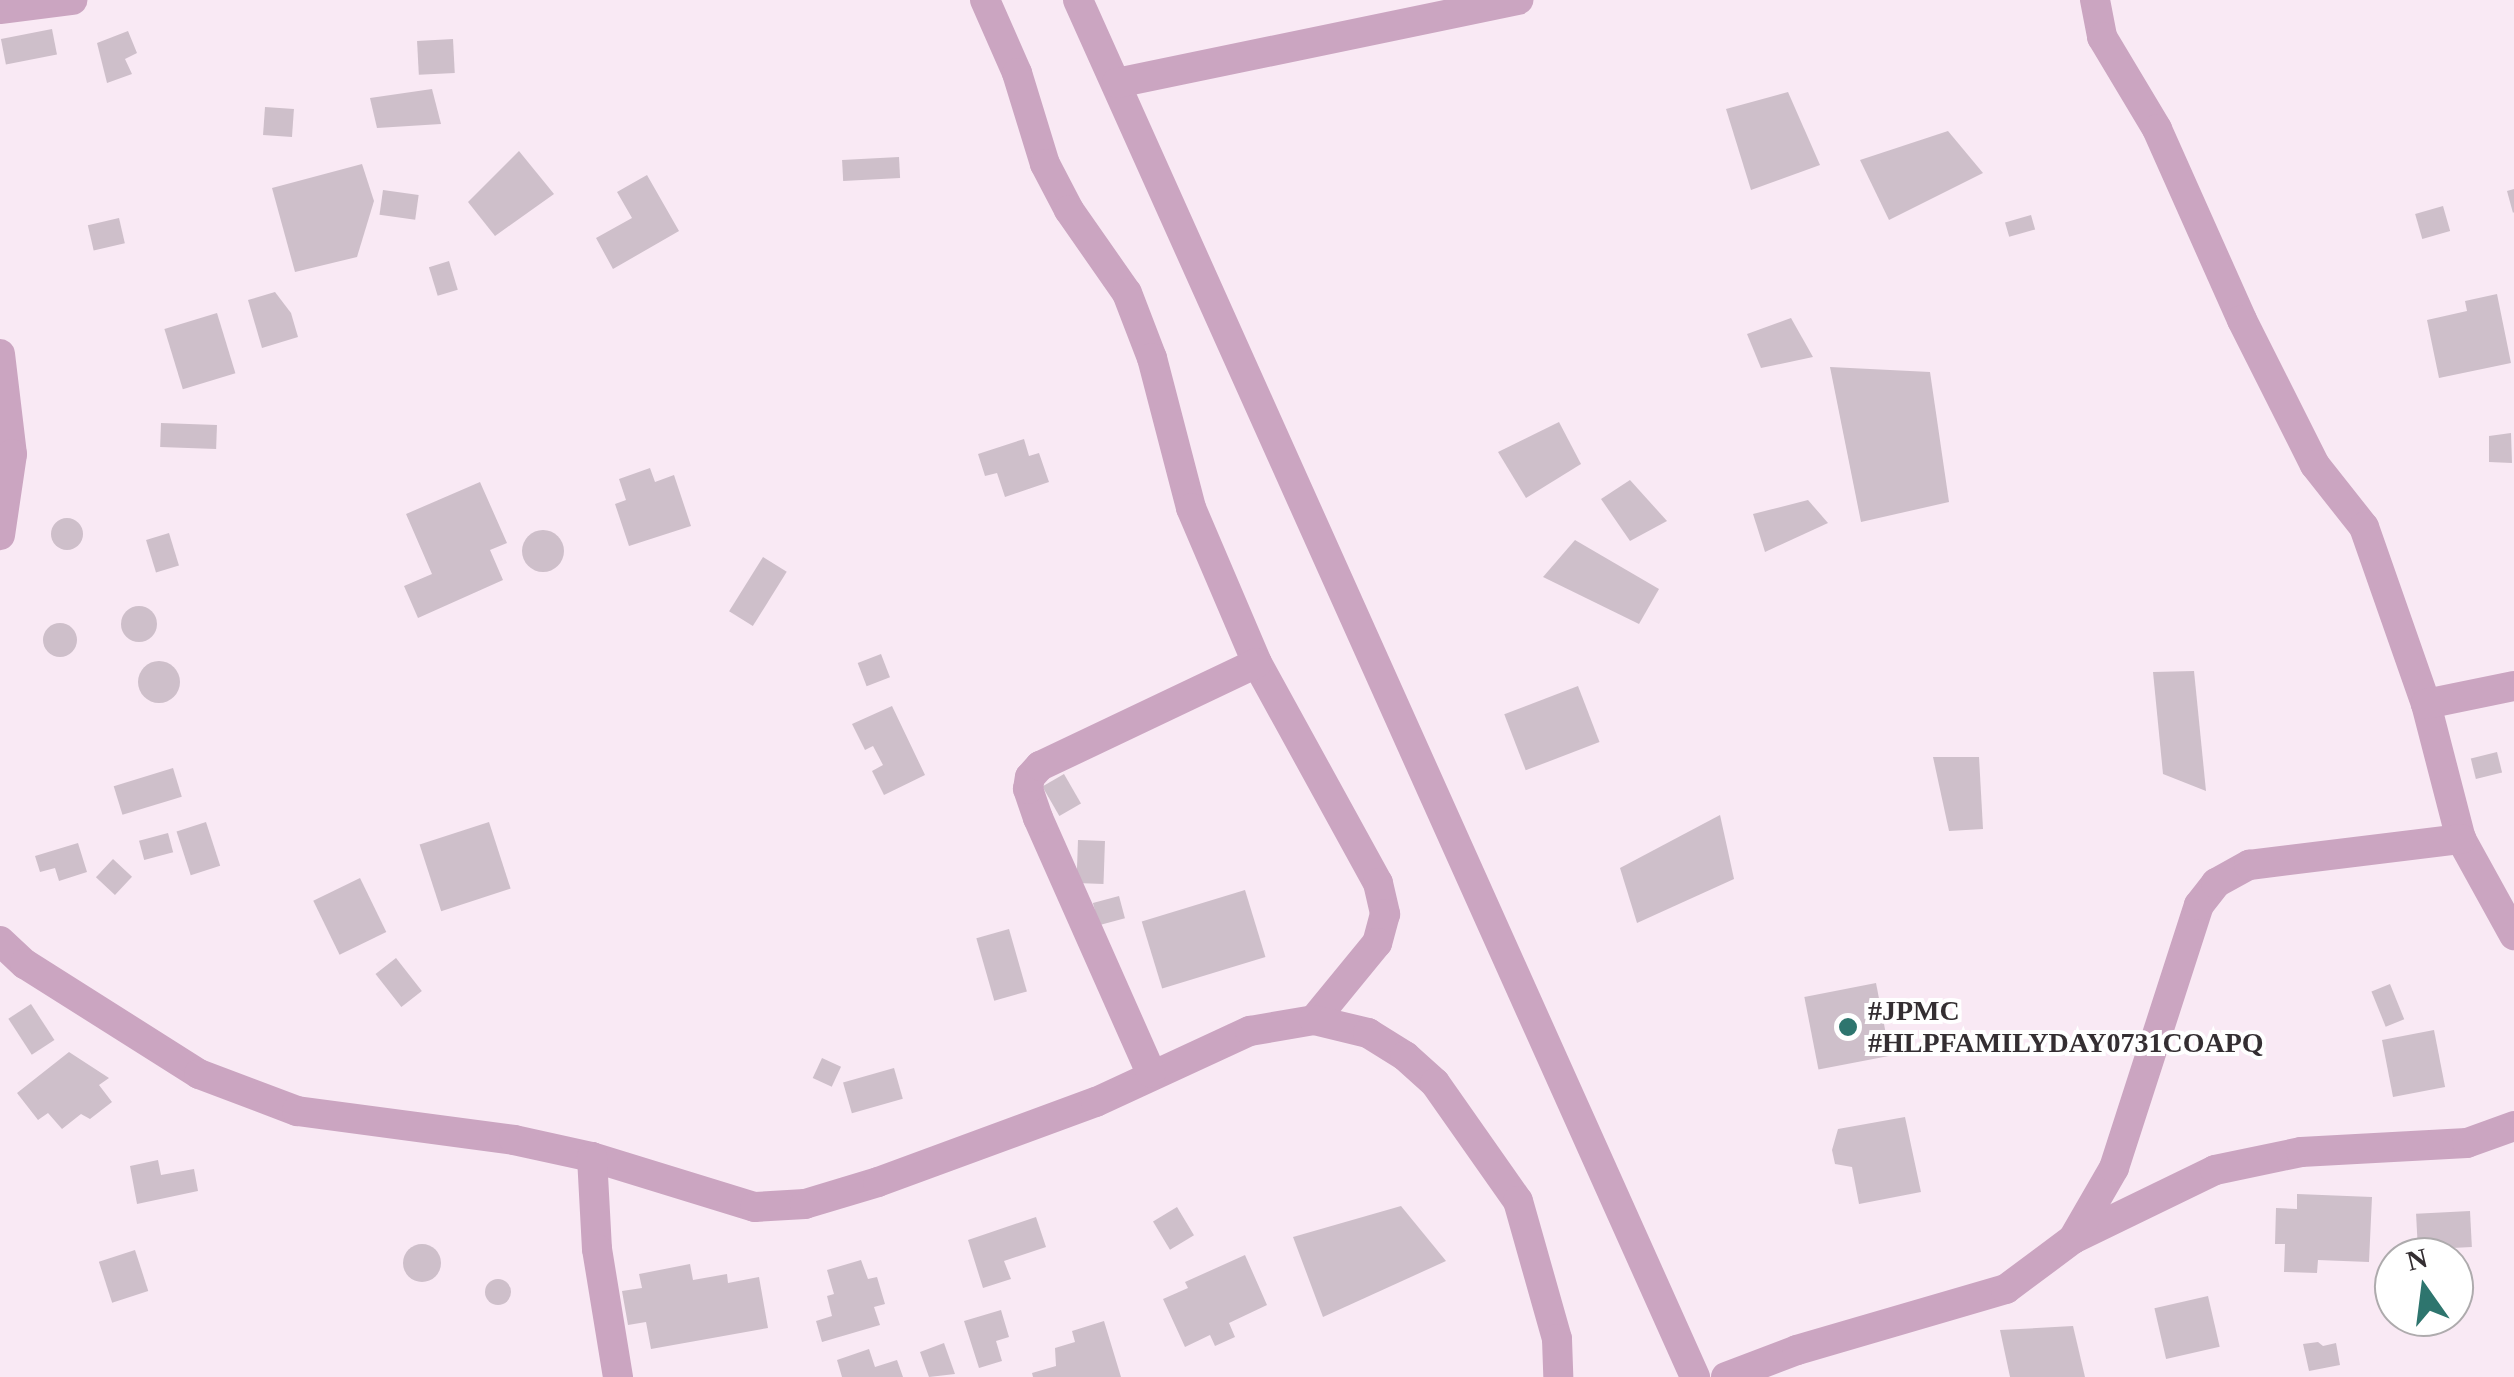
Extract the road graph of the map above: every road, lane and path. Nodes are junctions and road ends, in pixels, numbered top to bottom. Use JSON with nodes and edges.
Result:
{"nodes":[{"id":1,"x":72,"y":0,"type":"edge"},
{"id":2,"x":985,"y":0,"type":"edge"},
{"id":3,"x":1078,"y":0,"type":"edge"},
{"id":4,"x":1519,"y":0,"type":"edge"},
{"id":5,"x":2095,"y":0,"type":"edge"},
{"id":6,"x":0,"y":9,"type":"edge"},
{"id":7,"x":1117,"y":83,"type":"junction"},
{"id":8,"x":0,"y":354,"type":"edge"},
{"id":9,"x":0,"y":535,"type":"edge"},
{"id":10,"x":1257,"y":664,"type":"junction"},
{"id":11,"x":2514,"y":686,"type":"edge"},
{"id":12,"x":2426,"y":704,"type":"junction"},
{"id":13,"x":2461,"y":839,"type":"junction"},
{"id":14,"x":2514,"y":935,"type":"edge"},
{"id":15,"x":0,"y":941,"type":"edge"},
{"id":16,"x":1314,"y":1020,"type":"junction"},
{"id":17,"x":1152,"y":1073,"type":"junction"},
{"id":18,"x":2514,"y":1126,"type":"edge"},
{"id":19,"x":592,"y":1157,"type":"junction"},
{"id":20,"x":2073,"y":1239,"type":"junction"},
{"id":21,"x":618,"y":1377,"type":"edge"},
{"id":22,"x":1558,"y":1377,"type":"edge"},
{"id":23,"x":1695,"y":1377,"type":"edge"},
{"id":24,"x":1726,"y":1377,"type":"edge"}],
"edges":[{"from":1,"to":6,"type":"street"},
{"from":2,"to":10,"type":"street"},
{"from":3,"to":7,"type":"street"},
{"from":4,"to":7,"type":"street"},
{"from":5,"to":12,"type":"street"},
{"from":7,"to":23,"type":"street"},
{"from":8,"to":9,"type":"street"},
{"from":10,"to":16,"type":"street"},
{"from":10,"to":17,"type":"street"},
{"from":11,"to":12,"type":"street"},
{"from":12,"to":13,"type":"street"},
{"from":13,"to":14,"type":"street"},
{"from":13,"to":20,"type":"street"},
{"from":15,"to":19,"type":"street"},
{"from":16,"to":17,"type":"street"},
{"from":16,"to":22,"type":"street"},
{"from":17,"to":19,"type":"street"},
{"from":18,"to":20,"type":"street"},
{"from":19,"to":21,"type":"street"},
{"from":20,"to":24,"type":"street"}]}
